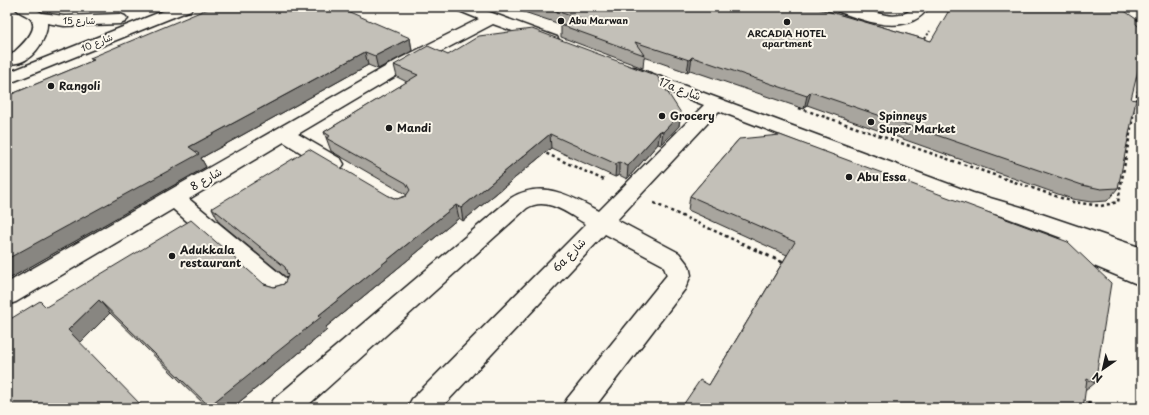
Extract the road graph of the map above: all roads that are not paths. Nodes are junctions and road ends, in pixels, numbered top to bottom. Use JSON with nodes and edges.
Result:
{"nodes":[{"id":1,"x":22,"y":7,"type":"edge"},
{"id":2,"x":150,"y":7,"type":"edge"},
{"id":3,"x":186,"y":7,"type":"edge"},
{"id":4,"x":462,"y":7,"type":"edge"},
{"id":5,"x":839,"y":7,"type":"edge"},
{"id":6,"x":922,"y":7,"type":"edge"},
{"id":7,"x":1121,"y":7,"type":"edge"},
{"id":8,"x":1131,"y":7,"type":"edge"},
{"id":9,"x":1142,"y":11,"type":"edge"},
{"id":10,"x":486,"y":16,"type":"junction"},
{"id":11,"x":1142,"y":16,"type":"edge"},
{"id":12,"x":38,"y":17,"type":"junction"},
{"id":13,"x":120,"y":18,"type":"junction"},
{"id":14,"x":564,"y":45,"type":"edge"},
{"id":15,"x":11,"y":61,"type":"edge"},
{"id":16,"x":615,"y":64,"type":"edge"},
{"id":17,"x":7,"y":79,"type":"edge"},
{"id":18,"x":717,"y":103,"type":"junction"},
{"id":19,"x":284,"y":134,"type":"junction"},
{"id":20,"x":349,"y":173,"type":"edge"},
{"id":21,"x":174,"y":198,"type":"junction"},
{"id":22,"x":965,"y":198,"type":"junction"},
{"id":23,"x":602,"y":222,"type":"junction"},
{"id":24,"x":1142,"y":257,"type":"edge"},
{"id":25,"x":1142,"y":277,"type":"edge"},
{"id":26,"x":281,"y":289,"type":"edge"},
{"id":27,"x":7,"y":295,"type":"edge"},
{"id":28,"x":284,"y":408,"type":"edge"},
{"id":29,"x":422,"y":408,"type":"edge"},
{"id":30,"x":577,"y":408,"type":"edge"}],
"edges":[{"from":1,"to":12,"type":"street","name":"شارع 15"},
{"from":2,"to":13,"type":"street","name":"شارع 10"},
{"from":3,"to":17,"type":"street","name":"شارع 10"},
{"from":4,"to":10,"type":"street"},
{"from":5,"to":6,"type":"street"},
{"from":7,"to":11,"type":"street"},
{"from":8,"to":9,"type":"street"},
{"from":10,"to":14,"type":"street"},
{"from":10,"to":19,"type":"street","name":"شارع 8"},
{"from":12,"to":13,"type":"street","name":"شارع 15"},
{"from":12,"to":15,"type":"street"},
{"from":13,"to":15,"type":"street","name":"شارع 10"},
{"from":16,"to":18,"type":"street","name":"17a شارع"},
{"from":18,"to":22,"type":"street","name":"17a شارع"},
{"from":18,"to":23,"type":"street","name":"6a شارع"},
{"from":19,"to":20,"type":"street"},
{"from":19,"to":21,"type":"street","name":"شارع 8"},
{"from":21,"to":26,"type":"street"},
{"from":21,"to":27,"type":"street","name":"شارع 8"},
{"from":22,"to":24,"type":"street"},
{"from":22,"to":25,"type":"street"},
{"from":23,"to":28,"type":"street"},
{"from":23,"to":29,"type":"street","name":"6a شارع"},
{"from":23,"to":30,"type":"street"}]}
